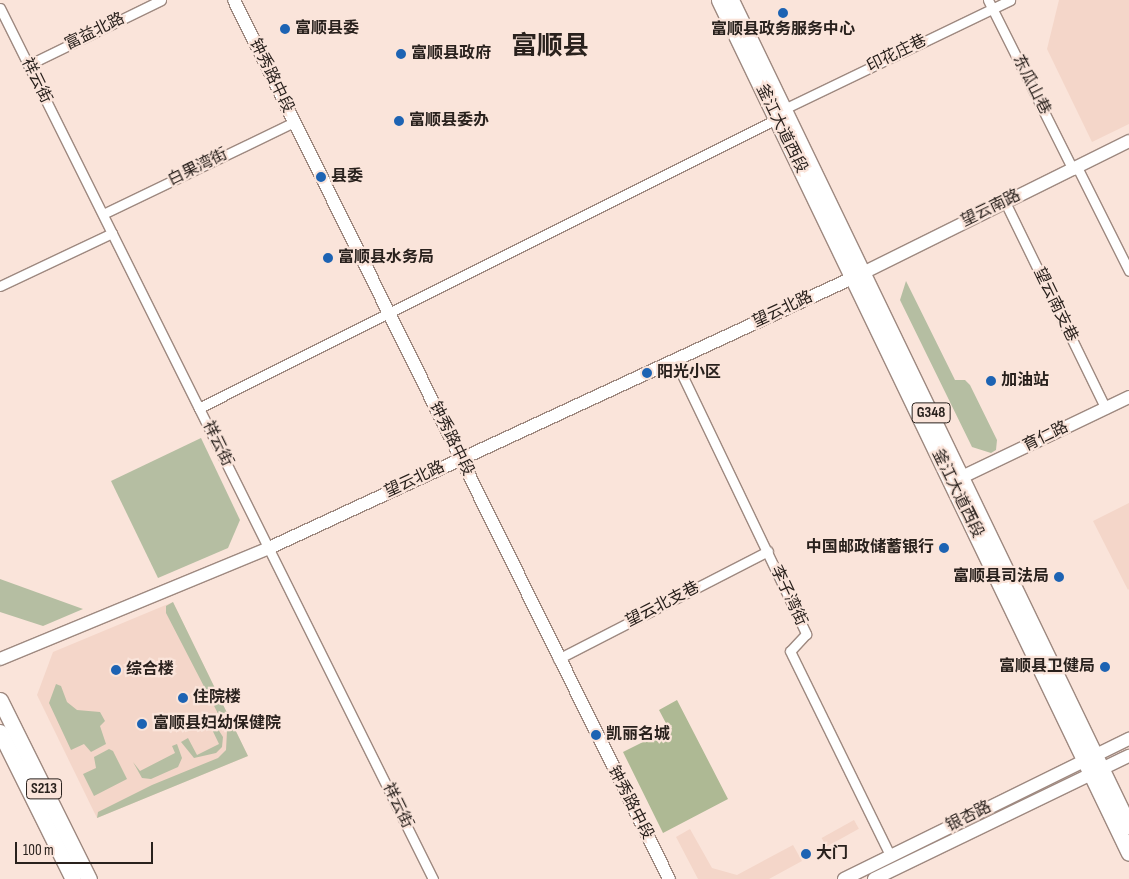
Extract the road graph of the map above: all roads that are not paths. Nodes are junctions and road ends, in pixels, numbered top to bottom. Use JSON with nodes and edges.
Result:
{"nodes":[{"id":1,"x":161,"y":0,"type":"edge"},
{"id":2,"x":234,"y":0,"type":"edge"},
{"id":3,"x":719,"y":0,"type":"edge"},
{"id":4,"x":731,"y":0,"type":"edge"},
{"id":5,"x":988,"y":0,"type":"edge"},
{"id":6,"x":1010,"y":0,"type":"edge"},
{"id":7,"x":0,"y":8,"type":"edge"},
{"id":8,"x":992,"y":9,"type":"junction"},
{"id":9,"x":28,"y":64,"type":"junction"},
{"id":10,"x":780,"y":114,"type":"junction"},
{"id":11,"x":294,"y":122,"type":"junction"},
{"id":12,"x":1129,"y":141,"type":"edge"},
{"id":13,"x":1075,"y":168,"type":"junction"},
{"id":14,"x":1005,"y":202,"type":"junction"},
{"id":15,"x":102,"y":214,"type":"junction"},
{"id":16,"x":112,"y":233,"type":"junction"},
{"id":17,"x":1129,"y":271,"type":"edge"},
{"id":18,"x":858,"y":275,"type":"junction"},
{"id":19,"x":0,"y":286,"type":"edge"},
{"id":20,"x":389,"y":313,"type":"junction"},
{"id":21,"x":675,"y":360,"type":"junction"},
{"id":22,"x":1129,"y":397,"type":"edge"},
{"id":23,"x":199,"y":408,"type":"junction"},
{"id":24,"x":1106,"y":409,"type":"junction"},
{"id":25,"x":461,"y":459,"type":"junction"},
{"id":26,"x":962,"y":477,"type":"junction"},
{"id":27,"x":268,"y":548,"type":"junction"},
{"id":28,"x":768,"y":551,"type":"junction"},
{"id":29,"x":0,"y":659,"type":"edge"},
{"id":30,"x":558,"y":659,"type":"junction"},
{"id":31,"x":0,"y":700,"type":"edge"},
{"id":32,"x":0,"y":732,"type":"edge"},
{"id":33,"x":1129,"y":739,"type":"edge"},
{"id":34,"x":1129,"y":756,"type":"edge"},
{"id":35,"x":1093,"y":765,"type":"junction"},
{"id":36,"x":1129,"y":826,"type":"edge"},
{"id":37,"x":1129,"y":853,"type":"edge"},
{"id":38,"x":890,"y":855,"type":"junction"},
{"id":39,"x":73,"y":879,"type":"edge"},
{"id":40,"x":89,"y":879,"type":"edge"},
{"id":41,"x":433,"y":879,"type":"edge"},
{"id":42,"x":668,"y":879,"type":"edge"},
{"id":43,"x":844,"y":879,"type":"edge"},
{"id":44,"x":874,"y":879,"type":"edge"}],
"edges":[{"from":1,"to":9,"type":"street","name":"富益北路"},
{"from":2,"to":11,"type":"street","name":"钟秀路中段"},
{"from":3,"to":10,"type":"main road","name":"釜江大道西段","number":"G348"},
{"from":4,"to":10,"type":"main road","name":"釜江大道西段","number":"G348"},
{"from":5,"to":8,"type":"street","name":"东瓜山巷"},
{"from":6,"to":8,"type":"street","name":"印花庄巷"},
{"from":7,"to":9,"type":"street","name":"祥云街"},
{"from":8,"to":10,"type":"street","name":"印花庄巷"},
{"from":8,"to":13,"type":"street","name":"东瓜山巷"},
{"from":9,"to":15,"type":"street","name":"祥云街"},
{"from":10,"to":18,"type":"main road","name":"釜江大道西段","number":"G348"},
{"from":10,"to":20,"type":"street","name":"印花庄巷"},
{"from":11,"to":15,"type":"street","name":"白果湾街"},
{"from":11,"to":20,"type":"street","name":"钟秀路中段"},
{"from":12,"to":13,"type":"street","name":"望云南路"},
{"from":13,"to":14,"type":"street","name":"望云南路"},
{"from":13,"to":17,"type":"street","name":"东瓜山巷"},
{"from":14,"to":18,"type":"street","name":"望云南路"},
{"from":14,"to":24,"type":"street","name":"望云南支巷"},
{"from":15,"to":16,"type":"street","name":"祥云街"},
{"from":16,"to":19,"type":"street"},
{"from":16,"to":23,"type":"street","name":"祥云街"},
{"from":18,"to":21,"type":"street","name":"望云北路"},
{"from":18,"to":26,"type":"main road","name":"釜江大道西段","number":"G348"},
{"from":18,"to":35,"type":"main road","name":"釜江大道西段","number":"G348"},
{"from":20,"to":23,"type":"street","name":"印花庄巷"},
{"from":20,"to":25,"type":"street","name":"钟秀路中段"},
{"from":21,"to":25,"type":"street","name":"望云北路"},
{"from":21,"to":28,"type":"street","name":"李子湾街"},
{"from":22,"to":24,"type":"street","name":"育仁路"},
{"from":23,"to":27,"type":"street","name":"祥云街"},
{"from":24,"to":26,"type":"street","name":"育仁路"},
{"from":25,"to":27,"type":"street","name":"望云北路"},
{"from":25,"to":30,"type":"street","name":"钟秀路中段"},
{"from":26,"to":35,"type":"main road","name":"釜江大道西段","number":"G348"},
{"from":27,"to":29,"type":"street","name":"望云北路"},
{"from":27,"to":41,"type":"street","name":"祥云街"},
{"from":28,"to":30,"type":"street","name":"望云北支巷"},
{"from":28,"to":38,"type":"street","name":"李子湾街"},
{"from":30,"to":42,"type":"street","name":"钟秀路中段"},
{"from":31,"to":40,"type":"main road","number":"S213"},
{"from":32,"to":39,"type":"main road","number":"S213"},
{"from":33,"to":35,"type":"street"},
{"from":34,"to":35,"type":"street"},
{"from":35,"to":36,"type":"main road","name":"釜江大道西段","number":"G348"},
{"from":35,"to":37,"type":"main road","name":"釜江大道西段","number":"G348"},
{"from":35,"to":38,"type":"street","name":"银杏路"},
{"from":35,"to":44,"type":"street","name":"银杏路"},
{"from":38,"to":43,"type":"street","name":"银杏路"}]}
